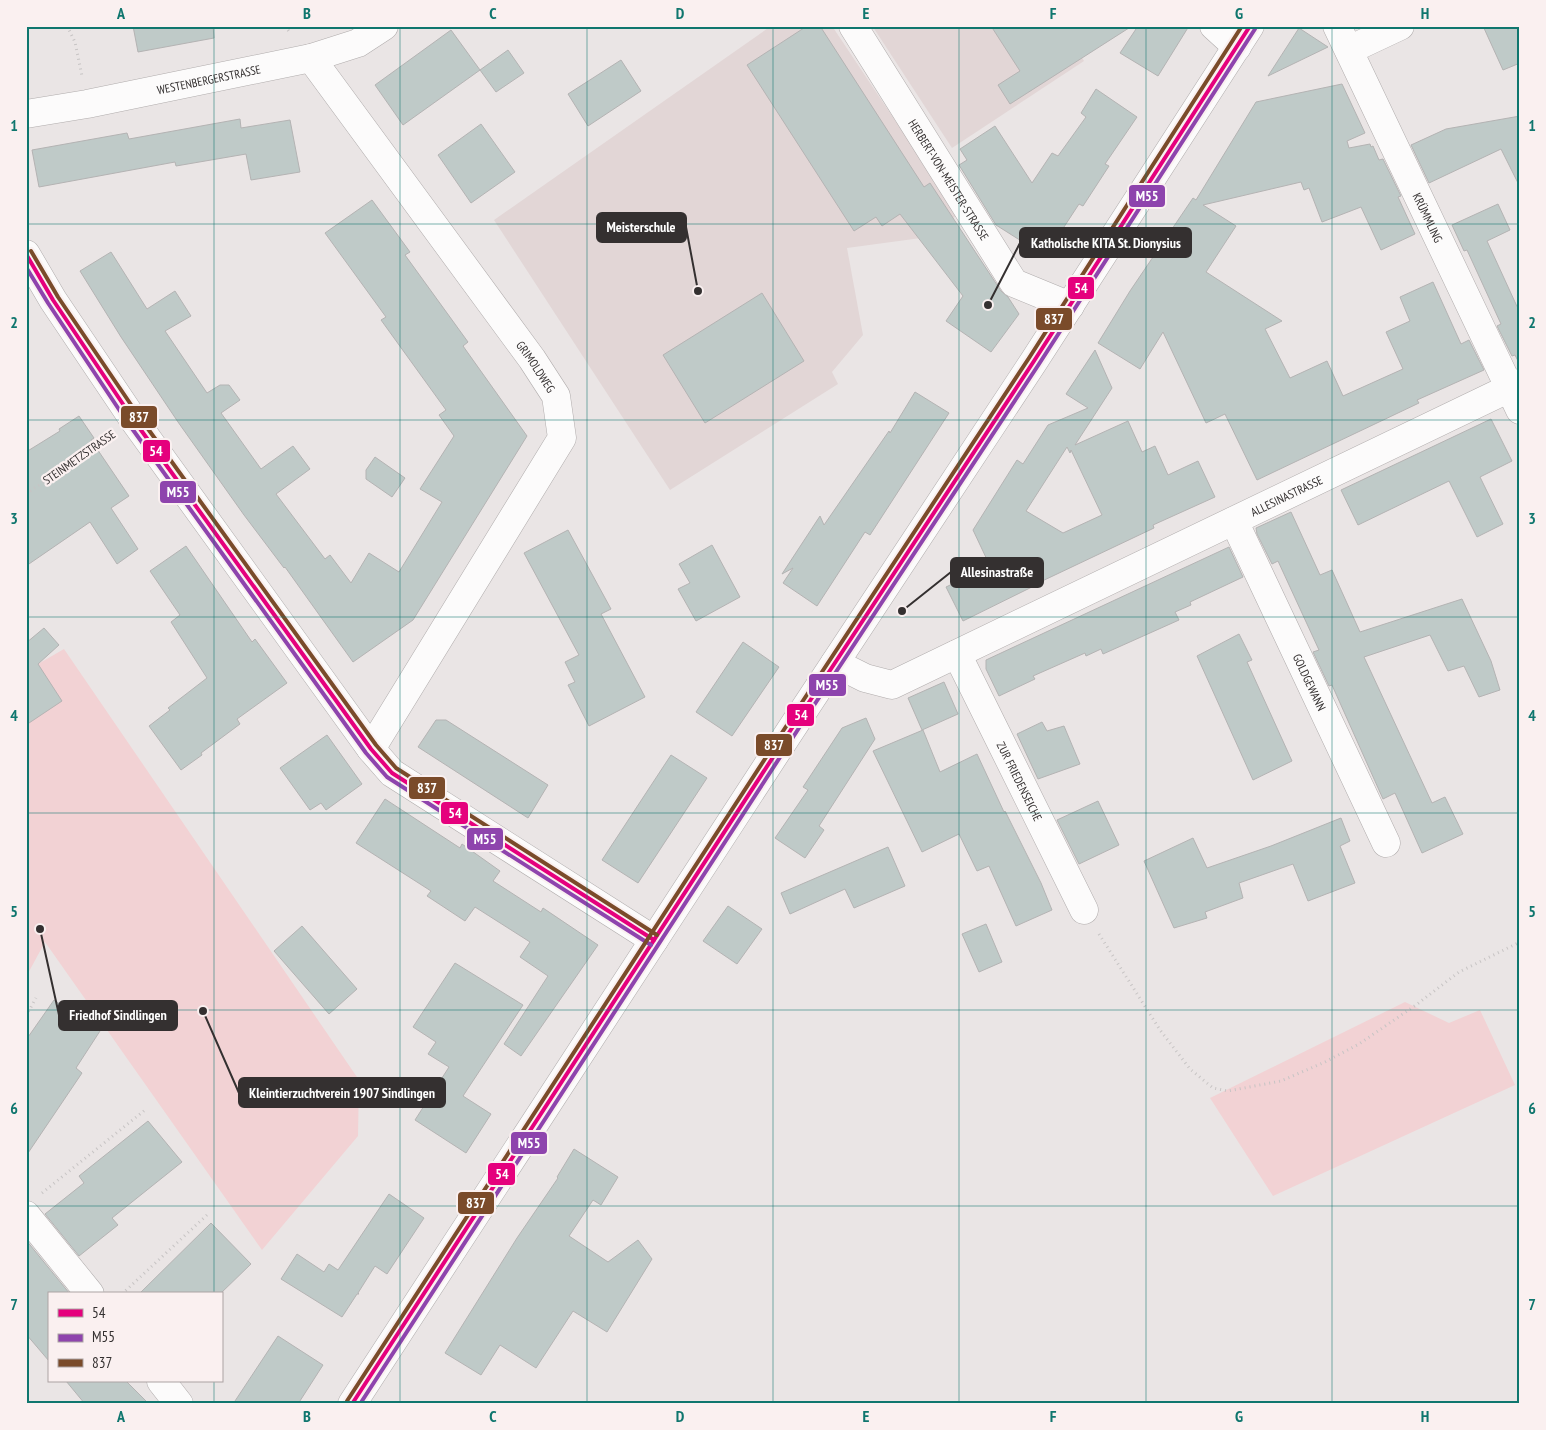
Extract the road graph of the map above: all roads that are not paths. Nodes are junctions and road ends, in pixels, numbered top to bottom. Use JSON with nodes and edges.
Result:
{"nodes":[{"id":1,"x":384,"y":26,"type":"edge"},
{"id":2,"x":853,"y":26,"type":"edge"},
{"id":3,"x":1214,"y":26,"type":"edge"},
{"id":4,"x":1400,"y":26,"type":"edge"},
{"id":5,"x":1243,"y":37,"type":"edge"},
{"id":6,"x":1343,"y":38,"type":"edge"},
{"id":7,"x":311,"y":58,"type":"junction"},
{"id":8,"x":26,"y":114,"type":"edge"},
{"id":9,"x":26,"y":254,"type":"edge"},
{"id":10,"x":1070,"y":306,"type":"junction"},
{"id":11,"x":1516,"y":394,"type":"edge"},
{"id":12,"x":1234,"y":520,"type":"junction"},
{"id":13,"x":957,"y":654,"type":"junction"},
{"id":14,"x":835,"y":663,"type":"junction"},
{"id":15,"x":371,"y":749,"type":"junction"},
{"id":16,"x":1386,"y":843,"type":"dead end"},
{"id":17,"x":1084,"y":910,"type":"road end"},
{"id":18,"x":654,"y":940,"type":"junction"},
{"id":19,"x":34,"y":1205,"type":"edge"},
{"id":20,"x":89,"y":1292,"type":"edge"},
{"id":21,"x":162,"y":1382,"type":"edge"},
{"id":22,"x":179,"y":1404,"type":"edge"},
{"id":23,"x":352,"y":1404,"type":"edge"}],
"edges":[{"from":1,"to":7,"type":"street","name":"WESTENBERGERSTRASSE"},
{"from":2,"to":10,"type":"street","name":"HERBERT-VON-MEISTER-STRASSE"},
{"from":3,"to":5,"type":"street"},
{"from":4,"to":6,"type":"street"},
{"from":5,"to":10,"type":"street"},
{"from":6,"to":11,"type":"street","name":"KRÜMMLING"},
{"from":7,"to":8,"type":"street","name":"WESTENBERGERSTRASSE"},
{"from":7,"to":15,"type":"street","name":"GRIMOLDWEG"},
{"from":9,"to":15,"type":"street"},
{"from":10,"to":14,"type":"street"},
{"from":11,"to":12,"type":"street","name":"ALLESINASTRASSE"},
{"from":12,"to":13,"type":"street","name":"ALLESINASTRASSE"},
{"from":12,"to":16,"type":"street","name":"GOLDGEWANN"},
{"from":13,"to":14,"type":"street","name":"ALLESINASTRASSE"},
{"from":13,"to":17,"type":"street","name":"ZUR FRIEDENSEICHE"},
{"from":14,"to":18,"type":"street"},
{"from":15,"to":18,"type":"street"},
{"from":18,"to":23,"type":"street"},
{"from":19,"to":20,"type":"street"},
{"from":21,"to":22,"type":"street"}]}
